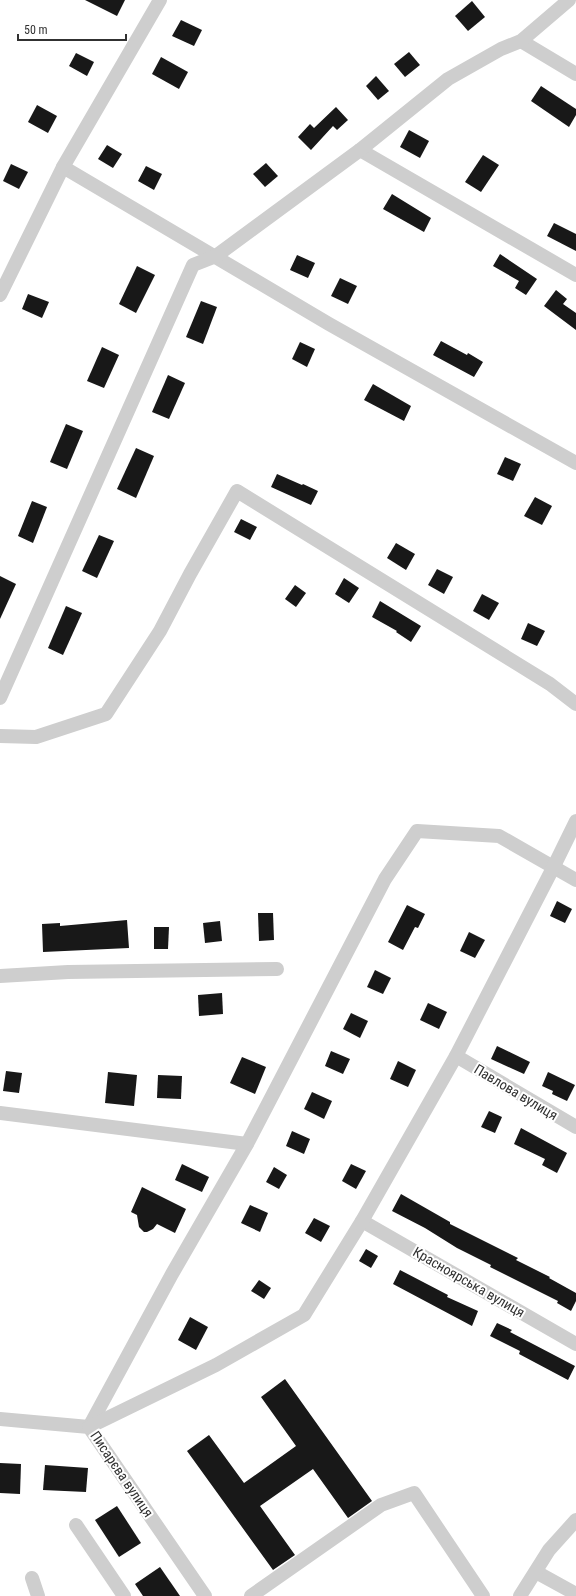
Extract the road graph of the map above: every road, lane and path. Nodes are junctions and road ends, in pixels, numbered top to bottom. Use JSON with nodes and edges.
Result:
{"nodes":[{"id":1,"x":160,"y":0,"type":"edge"},
{"id":2,"x":569,"y":0,"type":"edge"},
{"id":3,"x":521,"y":41,"type":"junction"},
{"id":4,"x":576,"y":74,"type":"edge"},
{"id":5,"x":360,"y":150,"type":"junction"},
{"id":6,"x":64,"y":167,"type":"junction"},
{"id":7,"x":216,"y":256,"type":"junction"},
{"id":8,"x":576,"y":275,"type":"edge"},
{"id":9,"x":0,"y":295,"type":"edge"},
{"id":10,"x":576,"y":462,"type":"edge"},
{"id":11,"x":0,"y":698,"type":"edge"},
{"id":12,"x":576,"y":704,"type":"edge"},
{"id":13,"x":0,"y":736,"type":"edge"},
{"id":14,"x":576,"y":821,"type":"edge"},
{"id":15,"x":554,"y":866,"type":"junction"},
{"id":16,"x":576,"y":880,"type":"edge"},
{"id":17,"x":277,"y":969,"type":"dead end"},
{"id":18,"x":0,"y":976,"type":"edge"},
{"id":19,"x":456,"y":1056,"type":"junction"},
{"id":20,"x":0,"y":1113,"type":"edge"},
{"id":21,"x":576,"y":1128,"type":"edge"},
{"id":22,"x":247,"y":1144,"type":"junction"},
{"id":23,"x":362,"y":1221,"type":"junction"},
{"id":24,"x":576,"y":1344,"type":"edge"},
{"id":25,"x":0,"y":1419,"type":"edge"},
{"id":26,"x":90,"y":1427,"type":"junction"},
{"id":27,"x":576,"y":1520,"type":"edge"},
{"id":28,"x":76,"y":1525,"type":"dead end"},
{"id":29,"x":536,"y":1572,"type":"junction"},
{"id":30,"x":32,"y":1578,"type":"dead end"},
{"id":31,"x":576,"y":1594,"type":"edge"},
{"id":32,"x":38,"y":1596,"type":"edge"},
{"id":33,"x":124,"y":1596,"type":"edge"},
{"id":34,"x":205,"y":1596,"type":"edge"},
{"id":35,"x":252,"y":1596,"type":"edge"},
{"id":36,"x":483,"y":1596,"type":"edge"},
{"id":37,"x":520,"y":1596,"type":"edge"}],
"edges":[{"from":1,"to":6,"type":"street"},
{"from":2,"to":3,"type":"street"},
{"from":3,"to":4,"type":"street"},
{"from":3,"to":5,"type":"street"},
{"from":5,"to":7,"type":"street"},
{"from":5,"to":8,"type":"street"},
{"from":6,"to":7,"type":"street"},
{"from":6,"to":9,"type":"street"},
{"from":7,"to":10,"type":"street"},
{"from":7,"to":11,"type":"street"},
{"from":12,"to":13,"type":"street"},
{"from":14,"to":15,"type":"street"},
{"from":15,"to":16,"type":"street"},
{"from":15,"to":19,"type":"street"},
{"from":15,"to":22,"type":"street"},
{"from":17,"to":18,"type":"street"},
{"from":19,"to":21,"type":"street","name":"Павлова вулиця"},
{"from":19,"to":23,"type":"street"},
{"from":20,"to":22,"type":"street"},
{"from":22,"to":26,"type":"street"},
{"from":23,"to":24,"type":"street","name":"Красноярська вулиця"},
{"from":23,"to":26,"type":"street"},
{"from":25,"to":26,"type":"street","name":"Писарєва вулиця"},
{"from":26,"to":34,"type":"street","name":"Писарєва вулиця"},
{"from":27,"to":29,"type":"street"},
{"from":28,"to":33,"type":"street"},
{"from":29,"to":31,"type":"street"},
{"from":29,"to":37,"type":"street"},
{"from":30,"to":32,"type":"street"},
{"from":35,"to":36,"type":"street"}]}
